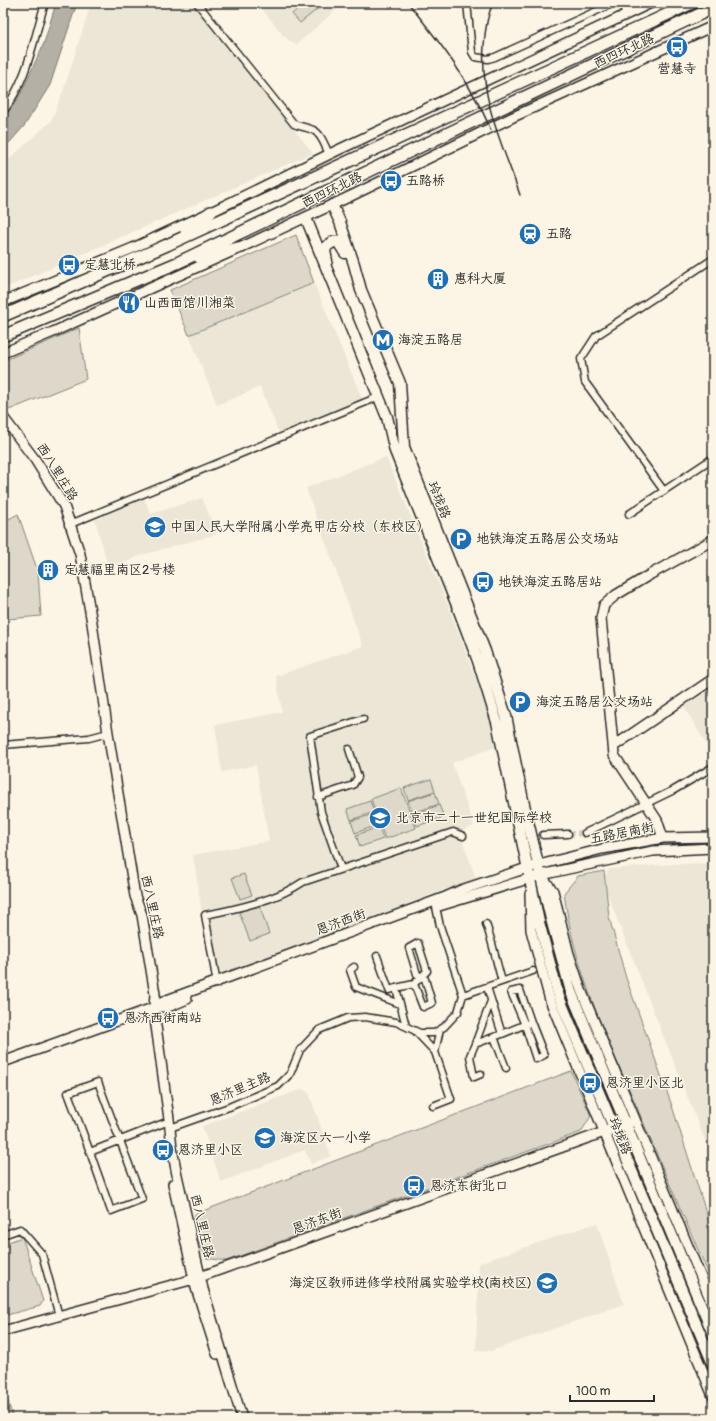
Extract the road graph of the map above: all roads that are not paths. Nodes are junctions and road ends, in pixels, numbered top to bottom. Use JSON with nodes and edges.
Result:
{"nodes":[{"id":1,"x":45,"y":3,"type":"edge"},
{"id":2,"x":197,"y":3,"type":"edge"},
{"id":3,"x":467,"y":3,"type":"edge"},
{"id":4,"x":614,"y":3,"type":"edge"},
{"id":5,"x":622,"y":3,"type":"edge"},
{"id":6,"x":651,"y":3,"type":"edge"},
{"id":7,"x":692,"y":3,"type":"edge"},
{"id":8,"x":713,"y":8,"type":"edge"},
{"id":9,"x":626,"y":15,"type":"junction"},
{"id":10,"x":713,"y":26,"type":"edge"},
{"id":11,"x":3,"y":112,"type":"edge"},
{"id":12,"x":329,"y":154,"type":"junction"},
{"id":13,"x":332,"y":205,"type":"junction"},
{"id":14,"x":211,"y":212,"type":"junction"},
{"id":15,"x":306,"y":218,"type":"junction"},
{"id":16,"x":167,"y":245,"type":"junction"},
{"id":17,"x":242,"y":247,"type":"junction"},
{"id":18,"x":713,"y":259,"type":"edge"},
{"id":19,"x":177,"y":263,"type":"junction"},
{"id":20,"x":330,"y":276,"type":"junction"},
{"id":21,"x":361,"y":290,"type":"junction"},
{"id":22,"x":3,"y":302,"type":"edge"},
{"id":23,"x":3,"y":316,"type":"edge"},
{"id":24,"x":3,"y":336,"type":"edge"},
{"id":25,"x":3,"y":353,"type":"edge"},
{"id":26,"x":378,"y":397,"type":"junction"},
{"id":27,"x":3,"y":416,"type":"edge"},
{"id":28,"x":3,"y":426,"type":"edge"},
{"id":29,"x":713,"y":458,"type":"edge"},
{"id":30,"x":664,"y":491,"type":"junction"},
{"id":31,"x":629,"y":514,"type":"dead end"},
{"id":32,"x":69,"y":525,"type":"junction"},
{"id":33,"x":713,"y":540,"type":"edge"},
{"id":34,"x":713,"y":679,"type":"edge"},
{"id":35,"x":363,"y":718,"type":"dead end"},
{"id":36,"x":106,"y":733,"type":"junction"},
{"id":37,"x":3,"y":745,"type":"edge"},
{"id":38,"x":614,"y":746,"type":"junction"},
{"id":39,"x":349,"y":749,"type":"dead end"},
{"id":40,"x":713,"y":767,"type":"edge"},
{"id":41,"x":318,"y":797,"type":"junction"},
{"id":42,"x":647,"y":803,"type":"junction"},
{"id":43,"x":585,"y":833,"type":"tunnel mouth"},
{"id":44,"x":568,"y":834,"type":"tunnel mouth"},
{"id":45,"x":543,"y":835,"type":"dead end"},
{"id":46,"x":463,"y":836,"type":"dead end"},
{"id":47,"x":713,"y":837,"type":"edge"},
{"id":48,"x":663,"y":838,"type":"junction"},
{"id":49,"x":713,"y":848,"type":"edge"},
{"id":50,"x":341,"y":869,"type":"junction"},
{"id":51,"x":540,"y":870,"type":"junction"},
{"id":52,"x":528,"y":873,"type":"junction"},
{"id":53,"x":436,"y":907,"type":"junction"},
{"id":54,"x":486,"y":924,"type":"dead end"},
{"id":55,"x":377,"y":956,"type":"dead end"},
{"id":56,"x":354,"y":967,"type":"dead end"},
{"id":57,"x":533,"y":971,"type":"dead end"},
{"id":58,"x":421,"y":976,"type":"junction"},
{"id":59,"x":502,"y":981,"type":"junction"},
{"id":60,"x":217,"y":984,"type":"junction"},
{"id":61,"x":414,"y":984,"type":"junction"},
{"id":62,"x":487,"y":987,"type":"junction"},
{"id":63,"x":396,"y":988,"type":"junction"},
{"id":64,"x":463,"y":995,"type":"junction"},
{"id":65,"x":491,"y":1001,"type":"junction"},
{"id":66,"x":400,"y":1004,"type":"junction"},
{"id":67,"x":152,"y":1008,"type":"junction"},
{"id":68,"x":531,"y":1022,"type":"junction"},
{"id":69,"x":525,"y":1025,"type":"junction"},
{"id":70,"x":406,"y":1026,"type":"junction"},
{"id":71,"x":440,"y":1029,"type":"junction"},
{"id":72,"x":413,"y":1030,"type":"junction"},
{"id":73,"x":502,"y":1034,"type":"junction"},
{"id":74,"x":494,"y":1037,"type":"junction"},
{"id":75,"x":475,"y":1044,"type":"junction"},
{"id":76,"x":435,"y":1052,"type":"junction"},
{"id":77,"x":3,"y":1062,"type":"edge"},
{"id":78,"x":506,"y":1068,"type":"dead end"},
{"id":79,"x":481,"y":1074,"type":"dead end"},
{"id":80,"x":433,"y":1106,"type":"dead end"},
{"id":81,"x":630,"y":1122,"type":"junction"},
{"id":82,"x":167,"y":1126,"type":"junction"},
{"id":83,"x":614,"y":1128,"type":"junction"},
{"id":84,"x":604,"y":1132,"type":"junction"},
{"id":85,"x":121,"y":1140,"type":"junction"},
{"id":86,"x":90,"y":1152,"type":"junction"},
{"id":87,"x":3,"y":1235,"type":"edge"},
{"id":88,"x":197,"y":1277,"type":"junction"},
{"id":89,"x":713,"y":1306,"type":"edge"},
{"id":90,"x":59,"y":1316,"type":"junction"},
{"id":91,"x":3,"y":1331,"type":"edge"},
{"id":92,"x":713,"y":1334,"type":"edge"},
{"id":93,"x":713,"y":1364,"type":"edge"},
{"id":94,"x":713,"y":1396,"type":"edge"},
{"id":95,"x":236,"y":1418,"type":"edge"},
{"id":96,"x":242,"y":1418,"type":"edge"}],
"edges":[{"from":1,"to":11,"type":"street"},
{"from":2,"to":12,"type":"street"},
{"from":3,"to":4,"type":"street"},
{"from":5,"to":9,"type":"street"},
{"from":6,"to":9,"type":"street"},
{"from":7,"to":16,"type":"highway","name":"西四环北路"},
{"from":8,"to":19,"type":"highway","name":"西四环北路"},
{"from":9,"to":12,"type":"street"},
{"from":10,"to":13,"type":"street","name":"西四环北路"},
{"from":12,"to":14,"type":"street"},
{"from":13,"to":15,"type":"street","name":"西四环北路"},
{"from":13,"to":21,"type":"main road","name":"玲珑路"},
{"from":14,"to":16,"type":"highway"},
{"from":14,"to":22,"type":"street"},
{"from":15,"to":17,"type":"street","name":"西四环北路"},
{"from":15,"to":20,"type":"main road","name":"玲珑路"},
{"from":16,"to":23,"type":"highway","name":"西四环北路"},
{"from":17,"to":19,"type":"highway"},
{"from":17,"to":25,"type":"street","name":"西四环北路"},
{"from":18,"to":30,"type":"street"},
{"from":19,"to":24,"type":"highway","name":"西四环北路"},
{"from":20,"to":21,"type":"main road"},
{"from":20,"to":26,"type":"main road","name":"玲珑路"},
{"from":21,"to":51,"type":"main road","name":"玲珑路"},
{"from":26,"to":32,"type":"street"},
{"from":26,"to":52,"type":"main road","name":"玲珑路"},
{"from":27,"to":32,"type":"street","name":"西八里庄路"},
{"from":28,"to":32,"type":"street","name":"西八里庄路"},
{"from":29,"to":30,"type":"street"},
{"from":30,"to":31,"type":"street"},
{"from":32,"to":36,"type":"street","name":"西八里庄路"},
{"from":33,"to":38,"type":"street"},
{"from":34,"to":38,"type":"street"},
{"from":35,"to":41,"type":"street"},
{"from":36,"to":37,"type":"street"},
{"from":36,"to":67,"type":"street","name":"西八里庄路"},
{"from":38,"to":42,"type":"street"},
{"from":39,"to":41,"type":"street"},
{"from":40,"to":42,"type":"street"},
{"from":41,"to":50,"type":"street"},
{"from":42,"to":43,"type":"street"},
{"from":42,"to":48,"type":"street"},
{"from":44,"to":45,"type":"street"},
{"from":46,"to":50,"type":"street"},
{"from":47,"to":48,"type":"street","name":"五路居南街"},
{"from":48,"to":51,"type":"street","name":"五路居南街"},
{"from":49,"to":51,"type":"street","name":"五路居南街"},
{"from":50,"to":60,"type":"street"},
{"from":51,"to":52,"type":"street","name":"恩济西街"},
{"from":51,"to":81,"type":"main road","name":"玲珑路"},
{"from":52,"to":53,"type":"street","name":"恩济西街"},
{"from":52,"to":60,"type":"street","name":"恩济西街"},
{"from":52,"to":83,"type":"main road","name":"玲珑路"},
{"from":52,"to":84,"type":"street","name":"玲珑路"},
{"from":53,"to":60,"type":"street","name":"恩济西街"},
{"from":53,"to":64,"type":"street"},
{"from":54,"to":59,"type":"street"},
{"from":55,"to":63,"type":"street"},
{"from":56,"to":66,"type":"street"},
{"from":57,"to":59,"type":"street"},
{"from":58,"to":58,"type":"street"},
{"from":58,"to":61,"type":"street"},
{"from":58,"to":61,"type":"street"},
{"from":59,"to":62,"type":"street"},
{"from":60,"to":67,"type":"street","name":"恩济西街"},
{"from":61,"to":63,"type":"street"},
{"from":62,"to":64,"type":"street"},
{"from":62,"to":65,"type":"street"},
{"from":63,"to":66,"type":"street"},
{"from":64,"to":71,"type":"street"},
{"from":65,"to":73,"type":"street"},
{"from":65,"to":75,"type":"street"},
{"from":66,"to":70,"type":"street"},
{"from":67,"to":77,"type":"street","name":"恩济西街"},
{"from":67,"to":82,"type":"street","name":"西八里庄路"},
{"from":68,"to":69,"type":"street"},
{"from":68,"to":69,"type":"street"},
{"from":68,"to":69,"type":"street"},
{"from":69,"to":73,"type":"street"},
{"from":70,"to":72,"type":"street","name":"恩济里主路"},
{"from":70,"to":82,"type":"street","name":"恩济里主路"},
{"from":71,"to":72,"type":"street","name":"恩济里主路"},
{"from":71,"to":76,"type":"street"},
{"from":72,"to":76,"type":"street"},
{"from":73,"to":74,"type":"street"},
{"from":74,"to":75,"type":"street"},
{"from":74,"to":78,"type":"street"},
{"from":75,"to":79,"type":"street"},
{"from":76,"to":80,"type":"street"},
{"from":81,"to":83,"type":"street","name":"恩济东街"},
{"from":81,"to":89,"type":"street","name":"玲珑路"},
{"from":81,"to":92,"type":"main road","name":"玲珑路"},
{"from":82,"to":85,"type":"street","name":"恩济里主路"},
{"from":82,"to":88,"type":"street","name":"西八里庄路"},
{"from":83,"to":84,"type":"street","name":"恩济东街"},
{"from":83,"to":93,"type":"main road","name":"玲珑路"},
{"from":84,"to":88,"type":"street","name":"恩济东街"},
{"from":84,"to":94,"type":"street","name":"玲珑路"},
{"from":85,"to":86,"type":"street","name":"恩济里主路"},
{"from":85,"to":86,"type":"street"},
{"from":85,"to":86,"type":"street"},
{"from":87,"to":90,"type":"street"},
{"from":88,"to":90,"type":"street","name":"恩济东街"},
{"from":88,"to":95,"type":"street","name":"西八里庄路"},
{"from":88,"to":96,"type":"street","name":"西八里庄路"},
{"from":90,"to":91,"type":"street","name":"恩济东街"}]}
